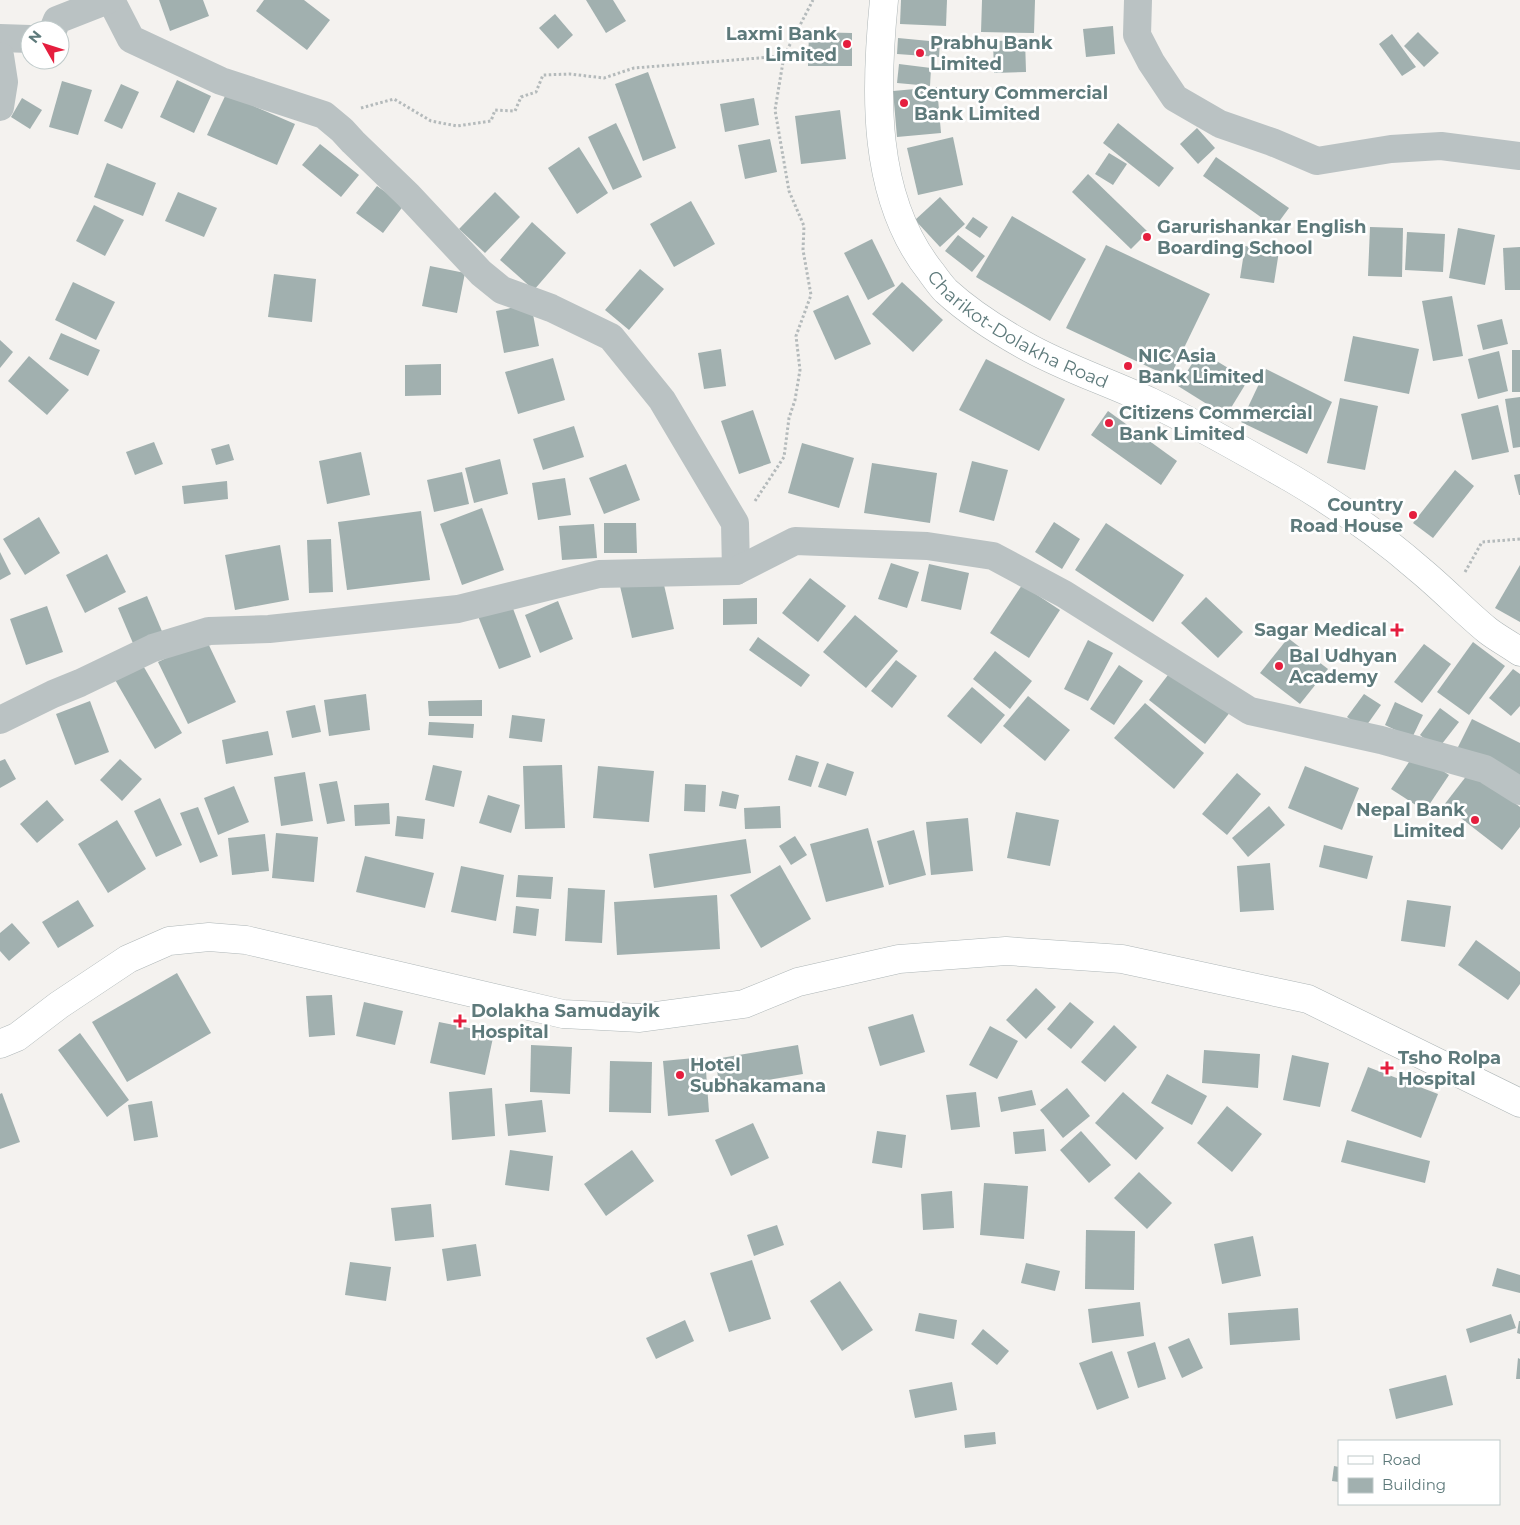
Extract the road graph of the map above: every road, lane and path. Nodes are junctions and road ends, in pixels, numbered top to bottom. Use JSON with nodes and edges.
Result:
{"nodes":[{"id":1,"x":109,"y":0,"type":"edge"},
{"id":2,"x":813,"y":0,"type":"edge"},
{"id":3,"x":884,"y":0,"type":"edge"},
{"id":4,"x":1138,"y":0,"type":"edge"},
{"id":5,"x":57,"y":20,"type":"edge"},
{"id":6,"x":0,"y":38,"type":"edge"},
{"id":7,"x":20,"y":39,"type":"edge"},
{"id":8,"x":0,"y":56,"type":"edge"},
{"id":9,"x":784,"y":56,"type":"junction"},
{"id":10,"x":0,"y":107,"type":"edge"},
{"id":11,"x":324,"y":116,"type":"junction"},
{"id":12,"x":1520,"y":156,"type":"edge"},
{"id":13,"x":735,"y":523,"type":"junction"},
{"id":14,"x":1520,"y":540,"type":"edge"},
{"id":15,"x":736,"y":571,"type":"junction"},
{"id":16,"x":1450,"y":596,"type":"junction"},
{"id":17,"x":1520,"y":652,"type":"edge"},
{"id":18,"x":1,"y":719,"type":"edge"},
{"id":19,"x":1520,"y":791,"type":"edge"},
{"id":20,"x":0,"y":1044,"type":"edge"},
{"id":21,"x":1520,"y":1103,"type":"edge"}],
"edges":[{"from":1,"to":5,"type":"street"},
{"from":1,"to":11,"type":"street"},
{"from":2,"to":9,"type":"path"},
{"from":3,"to":16,"type":"main road","name":"Charikot-Dolakha Road"},
{"from":4,"to":12,"type":"street"},
{"from":6,"to":7,"type":"street"},
{"from":8,"to":10,"type":"street"},
{"from":9,"to":11,"type":"path"},
{"from":9,"to":13,"type":"path"},
{"from":11,"to":13,"type":"street"},
{"from":13,"to":15,"type":"street"},
{"from":14,"to":16,"type":"path"},
{"from":15,"to":18,"type":"street"},
{"from":15,"to":19,"type":"street"},
{"from":16,"to":17,"type":"main road","name":"Charikot-Dolakha Road"},
{"from":20,"to":21,"type":"main road"}]}
